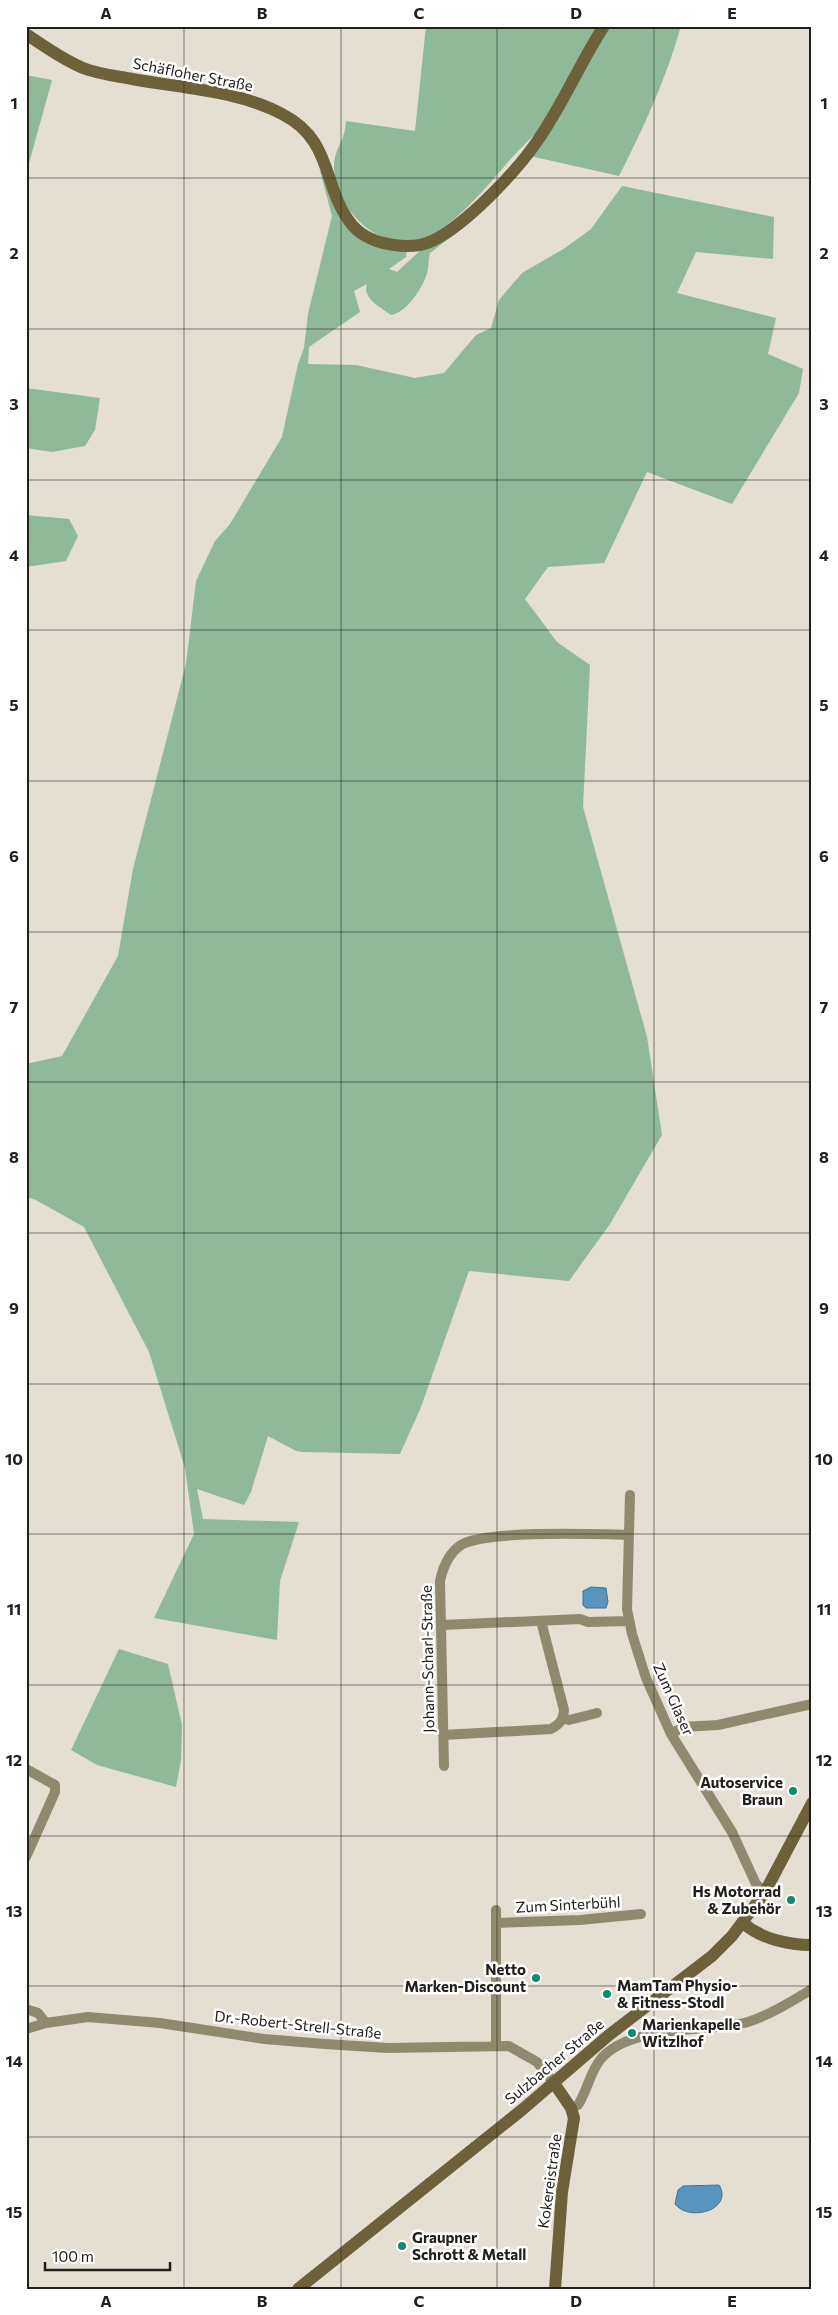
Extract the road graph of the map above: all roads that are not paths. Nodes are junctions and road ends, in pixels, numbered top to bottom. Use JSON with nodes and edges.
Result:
{"nodes":[{"id":1,"x":604,"y":26,"type":"edge"},
{"id":2,"x":26,"y":34,"type":"edge"},
{"id":3,"x":630,"y":1494,"type":"dead end"},
{"id":4,"x":627,"y":1535,"type":"junction"},
{"id":5,"x":541,"y":1620,"type":"junction"},
{"id":6,"x":629,"y":1622,"type":"junction"},
{"id":7,"x":442,"y":1625,"type":"junction"},
{"id":8,"x":812,"y":1704,"type":"edge"},
{"id":9,"x":598,"y":1713,"type":"dead end"},
{"id":10,"x":563,"y":1718,"type":"junction"},
{"id":11,"x":671,"y":1734,"type":"junction"},
{"id":12,"x":443,"y":1735,"type":"junction"},
{"id":13,"x":444,"y":1766,"type":"dead end"},
{"id":14,"x":26,"y":1768,"type":"edge"},
{"id":15,"x":812,"y":1803,"type":"edge"},
{"id":16,"x":26,"y":1857,"type":"edge"},
{"id":17,"x":765,"y":1892,"type":"junction"},
{"id":18,"x":496,"y":1910,"type":"dead end"},
{"id":19,"x":642,"y":1914,"type":"dead end"},
{"id":20,"x":496,"y":1923,"type":"junction"},
{"id":21,"x":743,"y":1923,"type":"junction"},
{"id":22,"x":812,"y":1945,"type":"edge"},
{"id":23,"x":812,"y":1989,"type":"edge"},
{"id":24,"x":26,"y":2008,"type":"edge"},
{"id":25,"x":46,"y":2023,"type":"junction"},
{"id":26,"x":26,"y":2029,"type":"edge"},
{"id":27,"x":496,"y":2045,"type":"junction"},
{"id":28,"x":554,"y":2082,"type":"junction"},
{"id":29,"x":571,"y":2108,"type":"junction"},
{"id":30,"x":298,"y":2289,"type":"edge"},
{"id":31,"x":556,"y":2289,"type":"edge"}],
"edges":[{"from":1,"to":2,"type":"street","name":"Schäfloher Straße"},
{"from":3,"to":4,"type":"street","name":"Zum Glaser"},
{"from":4,"to":6,"type":"street","name":"Zum Glaser"},
{"from":4,"to":7,"type":"street","name":"Johann-Scharl-Straße"},
{"from":5,"to":6,"type":"street"},
{"from":5,"to":7,"type":"street"},
{"from":5,"to":10,"type":"street"},
{"from":6,"to":11,"type":"street","name":"Zum Glaser"},
{"from":7,"to":12,"type":"street","name":"Johann-Scharl-Straße"},
{"from":8,"to":11,"type":"street"},
{"from":9,"to":10,"type":"street"},
{"from":10,"to":12,"type":"street"},
{"from":11,"to":17,"type":"street","name":"Zum Glaser"},
{"from":12,"to":13,"type":"street","name":"Johann-Scharl-Straße"},
{"from":14,"to":16,"type":"street"},
{"from":15,"to":17,"type":"street","name":"Sulzbacher Straße"},
{"from":17,"to":21,"type":"street","name":"Sulzbacher Straße"},
{"from":18,"to":20,"type":"street","name":"Zum Sinterbühl"},
{"from":19,"to":20,"type":"street","name":"Zum Sinterbühl"},
{"from":20,"to":27,"type":"street","name":"Zum Sinterbühl"},
{"from":21,"to":22,"type":"street"},
{"from":21,"to":28,"type":"street","name":"Sulzbacher Straße"},
{"from":23,"to":29,"type":"street"},
{"from":24,"to":25,"type":"street"},
{"from":25,"to":26,"type":"street","name":"Dr.-Robert-Strell-Straße"},
{"from":25,"to":27,"type":"street","name":"Dr.-Robert-Strell-Straße"},
{"from":27,"to":28,"type":"street","name":"Dr.-Robert-Strell-Straße"},
{"from":28,"to":29,"type":"street","name":"Kokereistraße"},
{"from":28,"to":30,"type":"street","name":"Sulzbacher Straße"},
{"from":29,"to":31,"type":"street","name":"Kokereistraße"}]}
